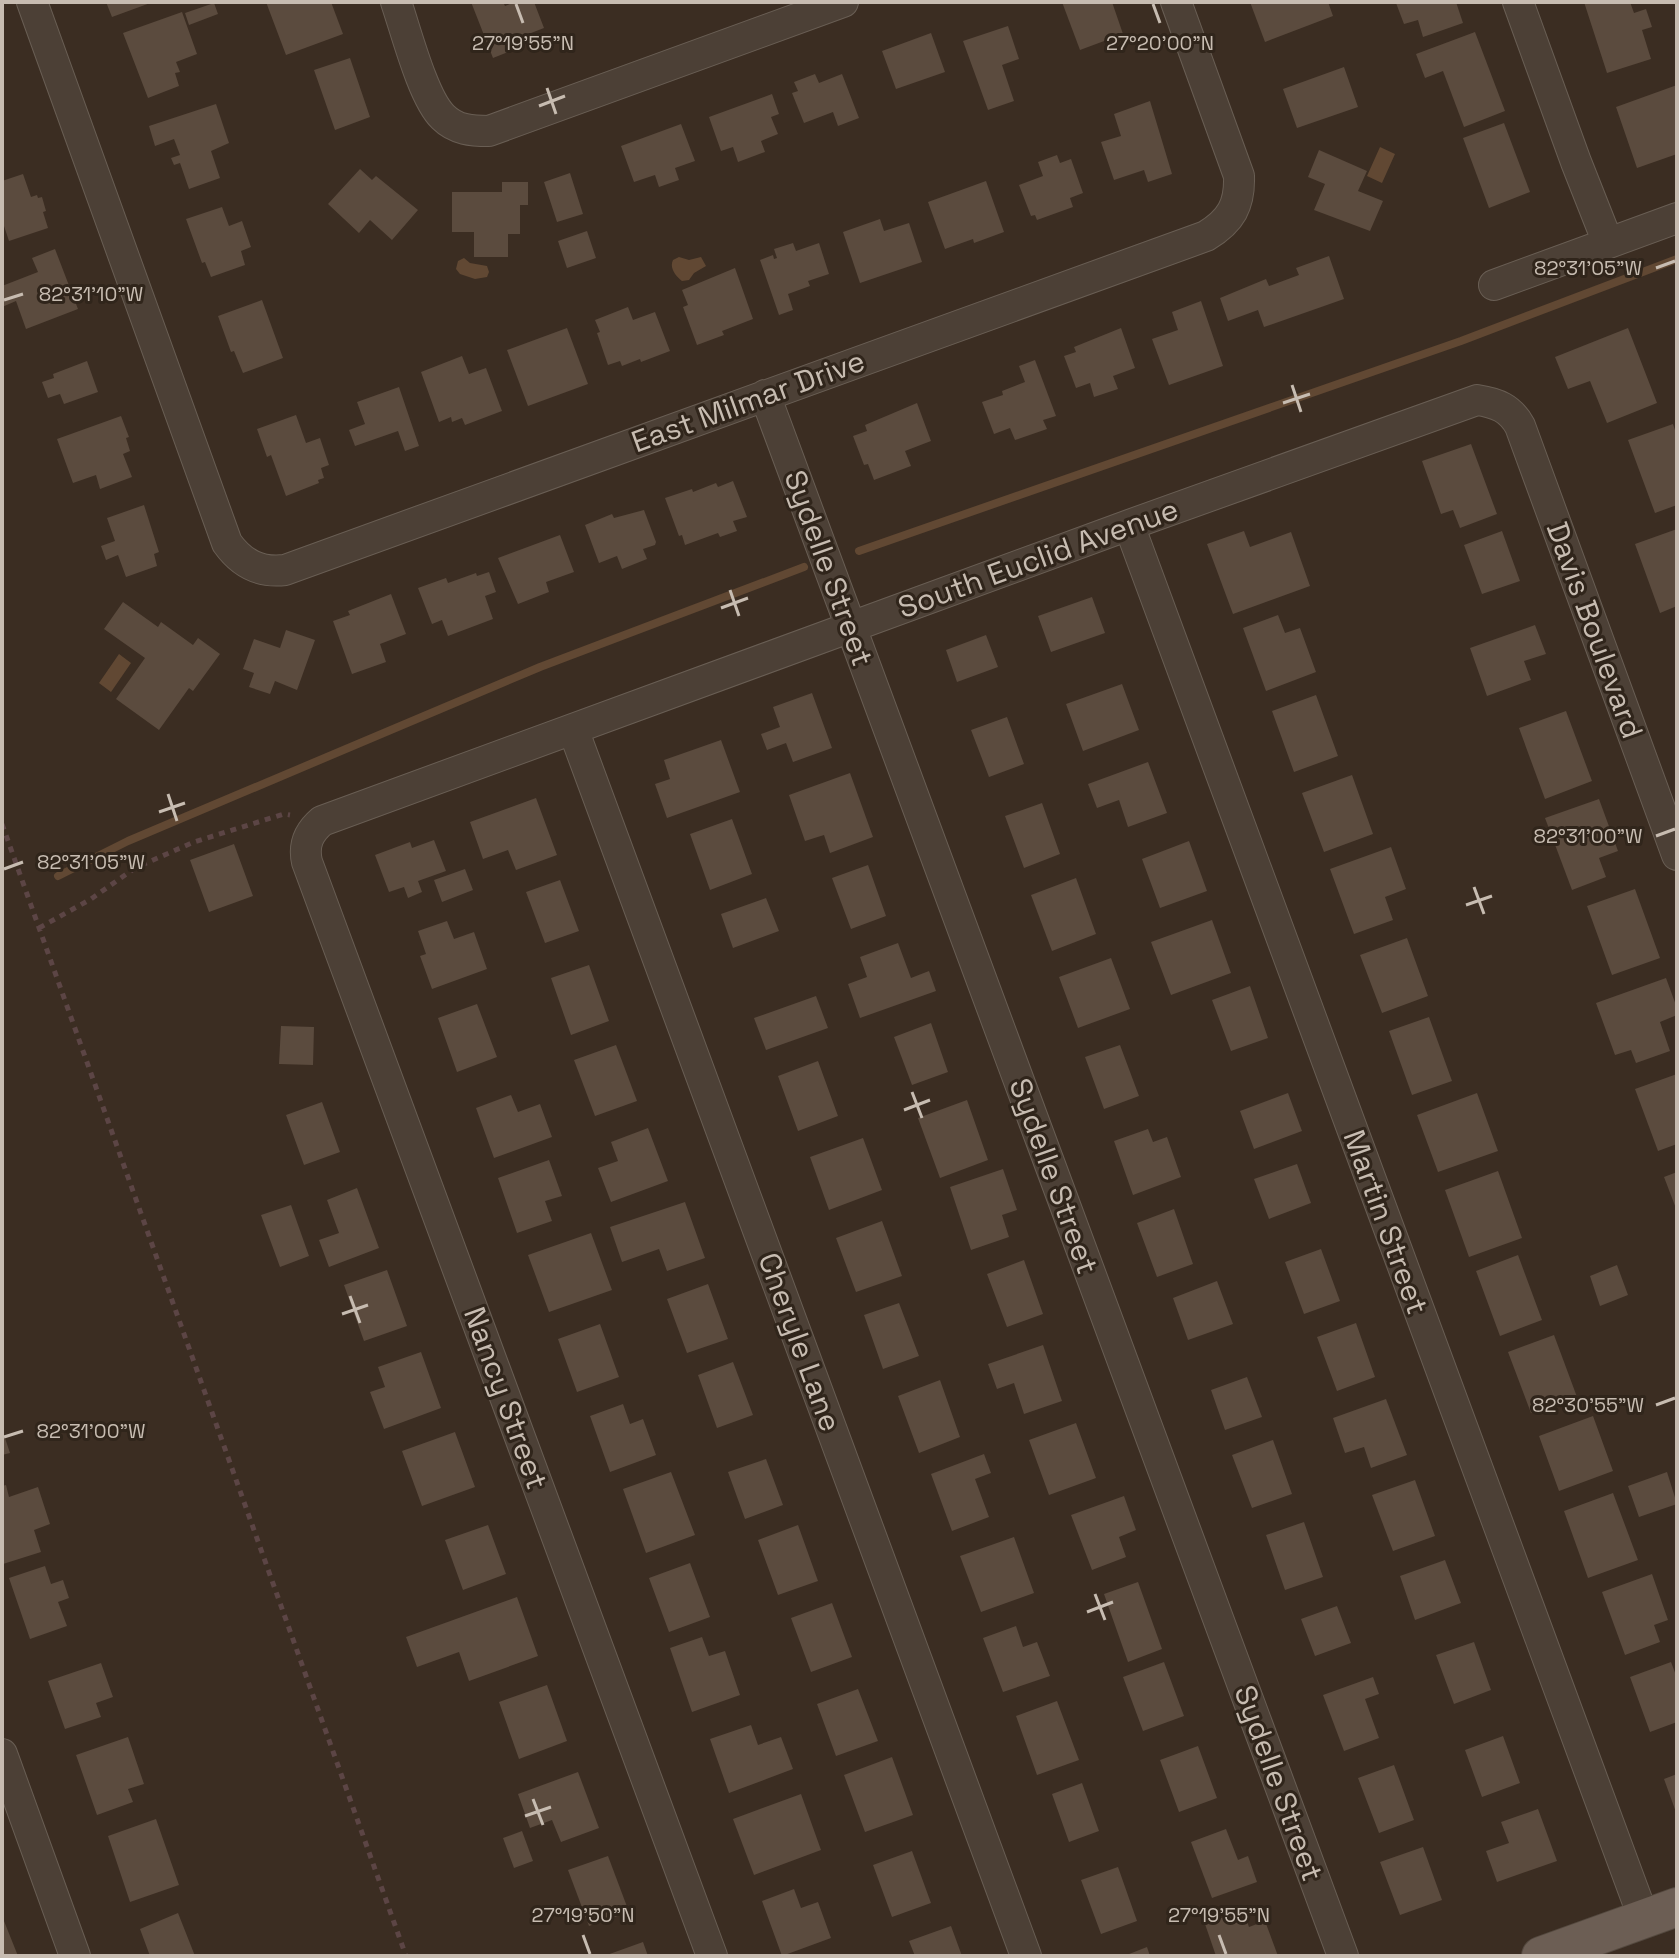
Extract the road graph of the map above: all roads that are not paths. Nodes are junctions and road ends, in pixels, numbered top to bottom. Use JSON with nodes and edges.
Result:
{"nodes":[{"id":1,"x":32,"y":2,"type":"edge"},
{"id":2,"x":396,"y":2,"type":"edge"},
{"id":3,"x":843,"y":2,"type":"edge"},
{"id":4,"x":1176,"y":2,"type":"edge"},
{"id":5,"x":1518,"y":2,"type":"edge"},
{"id":6,"x":1677,"y":218,"type":"edge"},
{"id":7,"x":1608,"y":243,"type":"junction"},
{"id":8,"x":1494,"y":285,"type":"dead end"},
{"id":9,"x":765,"y":395,"type":"junction"},
{"id":10,"x":1507,"y":409,"type":"joint"},
{"id":11,"x":1129,"y":525,"type":"junction"},
{"id":12,"x":851,"y":627,"type":"junction"},
{"id":13,"x":573,"y":729,"type":"junction"},
{"id":14,"x":315,"y":830,"type":"joint"},
{"id":15,"x":1677,"y":855,"type":"edge"},
{"id":16,"x":2,"y":1754,"type":"edge"},
{"id":17,"x":1660,"y":1913,"type":"edge"},
{"id":18,"x":75,"y":1956,"type":"edge"},
{"id":19,"x":712,"y":1956,"type":"edge"},
{"id":20,"x":1026,"y":1956,"type":"edge"},
{"id":21,"x":1343,"y":1956,"type":"edge"},
{"id":22,"x":1541,"y":1956,"type":"edge"}],
"edges":[{"from":1,"to":9,"type":"street","name":"East Milmar Drive"},
{"from":2,"to":3,"type":"street"},
{"from":4,"to":9,"type":"street","name":"East Milmar Drive"},
{"from":5,"to":7,"type":"street"},
{"from":6,"to":7,"type":"street"},
{"from":7,"to":8,"type":"street"},
{"from":9,"to":12,"type":"street","name":"Sydelle Street"},
{"from":10,"to":11,"type":"street","name":"South Euclid Avenue"},
{"from":10,"to":15,"type":"street","name":"Davis Boulevard"},
{"from":11,"to":12,"type":"street","name":"South Euclid Avenue"},
{"from":11,"to":17,"type":"street","name":"Martin Street"},
{"from":12,"to":13,"type":"street","name":"South Euclid Avenue"},
{"from":12,"to":21,"type":"street","name":"Sydelle Street"},
{"from":13,"to":14,"type":"street","name":"South Euclid Avenue"},
{"from":13,"to":20,"type":"street","name":"Cheryle Lane"},
{"from":14,"to":19,"type":"street","name":"Nancy Street"},
{"from":16,"to":18,"type":"street"},
{"from":17,"to":22,"type":"main road"}]}
